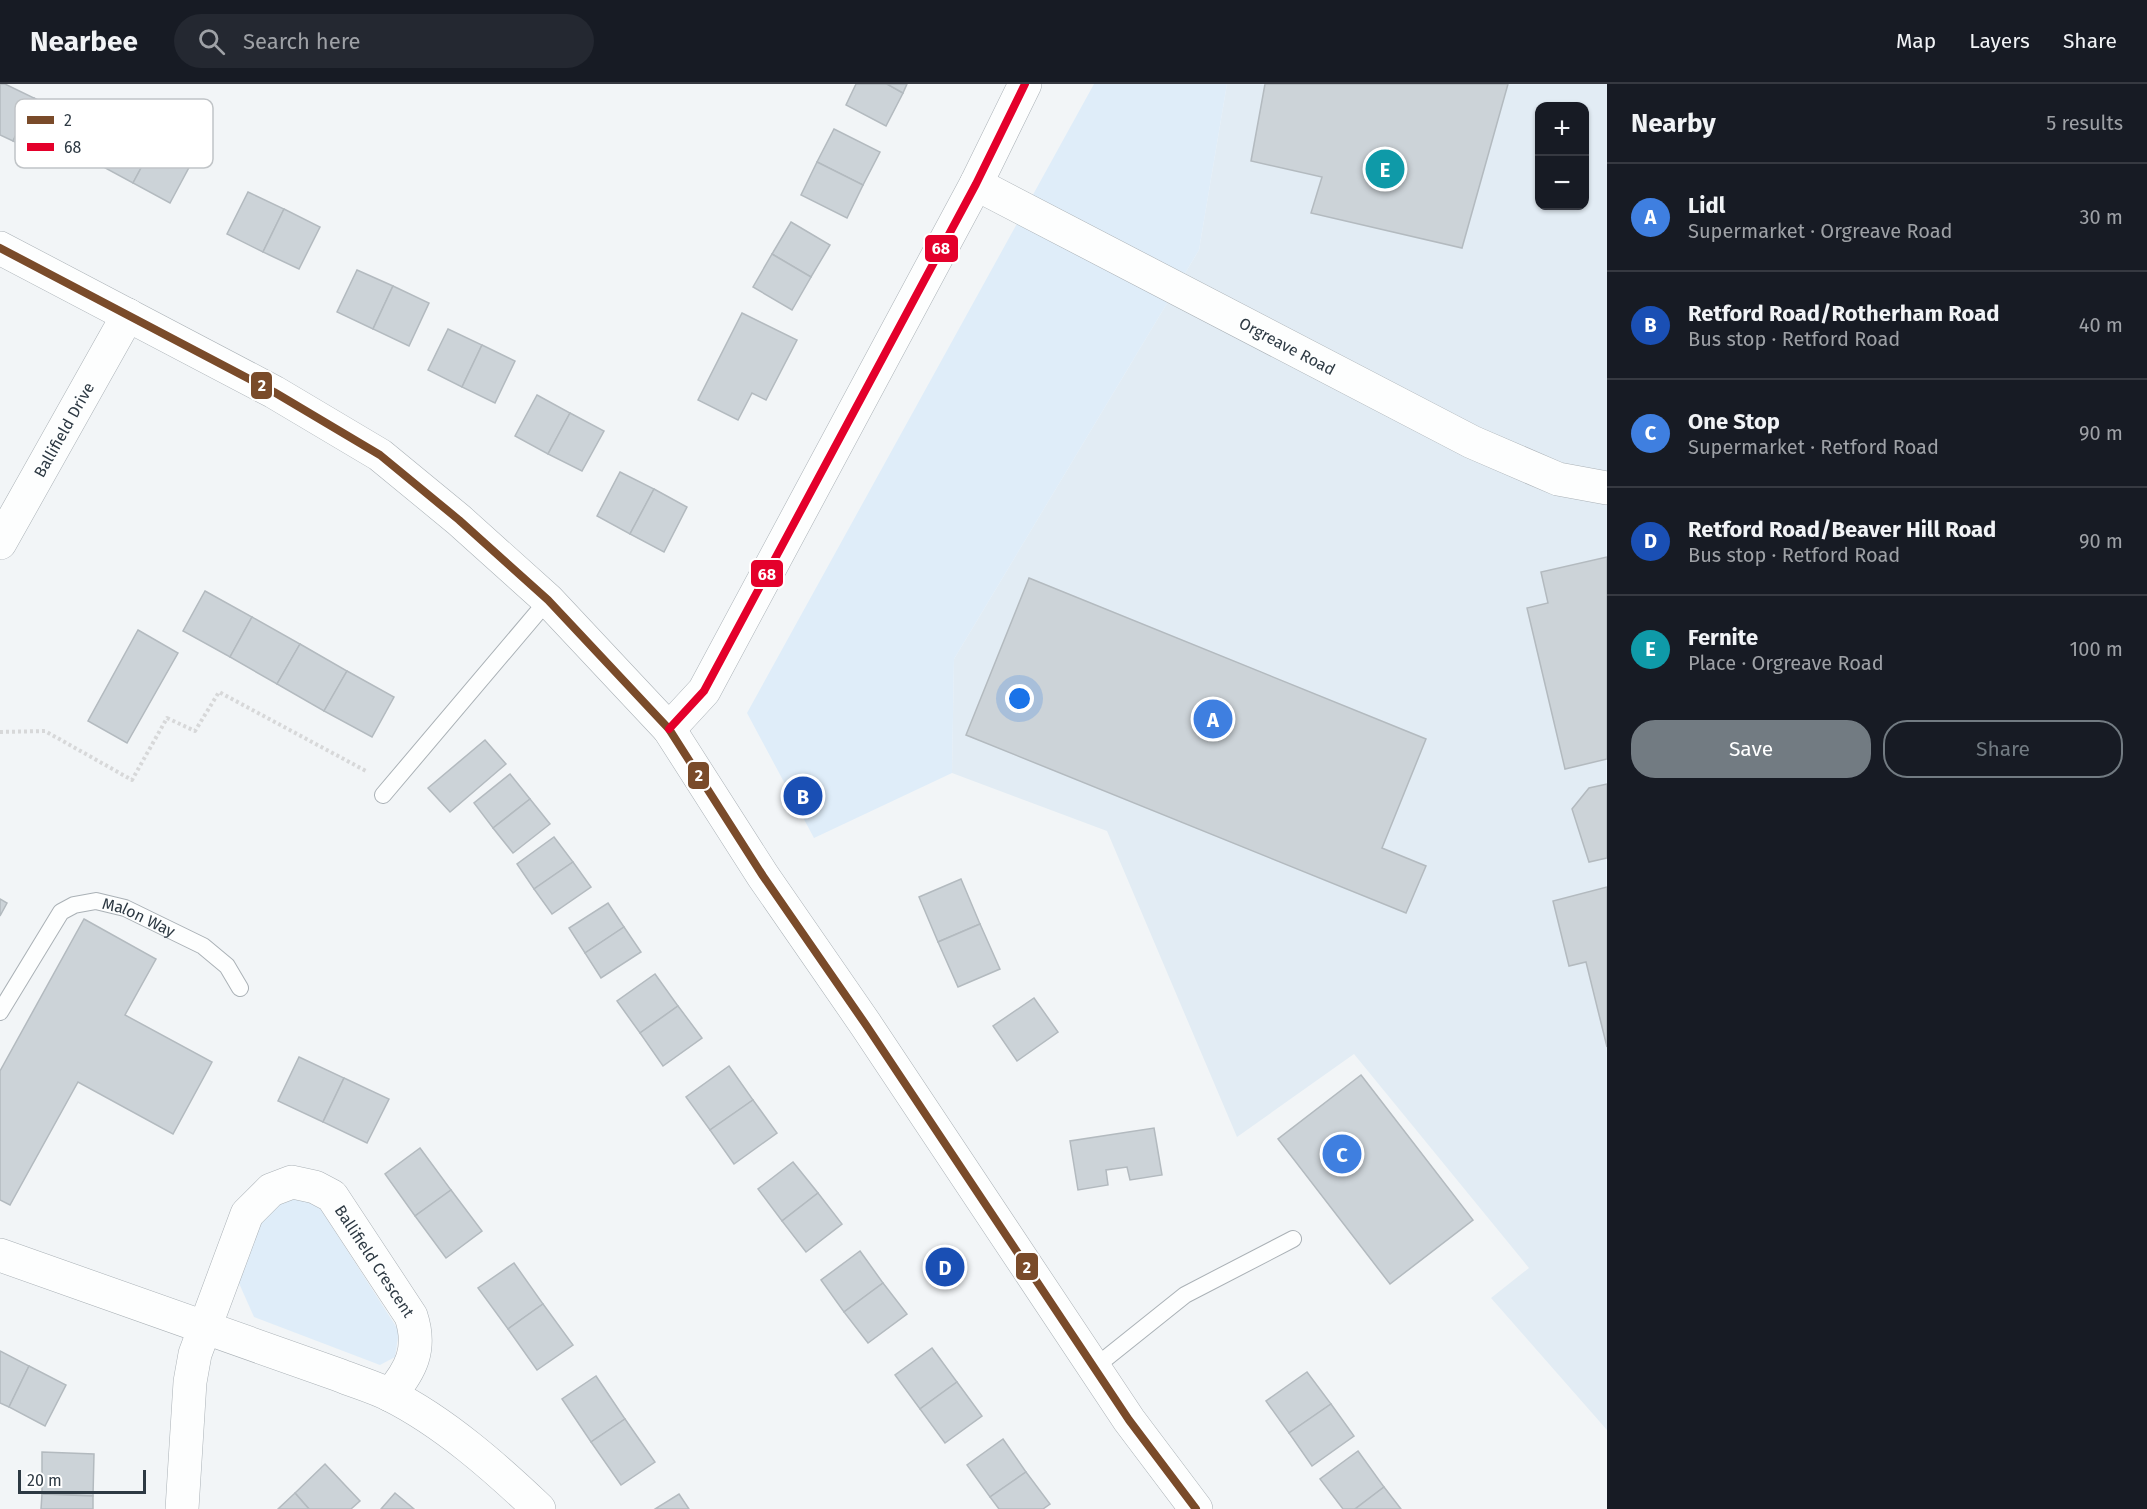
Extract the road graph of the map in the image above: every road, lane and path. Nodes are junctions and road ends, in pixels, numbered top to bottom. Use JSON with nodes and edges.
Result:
{"nodes":[{"id":1,"x":1025,"y":84,"type":"edge"},
{"id":2,"x":976,"y":184,"type":"junction"},
{"id":3,"x":0,"y":248,"type":"edge"},
{"id":4,"x":128,"y":315,"type":"junction"},
{"id":5,"x":1607,"y":488,"type":"edge"},
{"id":6,"x":0,"y":543,"type":"edge"},
{"id":7,"x":548,"y":600,"type":"junction"},
{"id":8,"x":669,"y":729,"type":"junction"},
{"id":9,"x":0,"y":732,"type":"edge"},
{"id":10,"x":387,"y":789,"type":"joint"},
{"id":11,"x":240,"y":988,"type":"dead end"},
{"id":12,"x":0,"y":1012,"type":"edge"},
{"id":13,"x":1293,"y":1239,"type":"dead end"},
{"id":14,"x":0,"y":1255,"type":"edge"},
{"id":15,"x":206,"y":1327,"type":"junction"},
{"id":16,"x":1095,"y":1367,"type":"junction"},
{"id":17,"x":390,"y":1395,"type":"junction"},
{"id":18,"x":182,"y":1509,"type":"edge"},
{"id":19,"x":539,"y":1509,"type":"edge"},
{"id":20,"x":1196,"y":1509,"type":"edge"}],
"edges":[{"from":1,"to":2,"type":"main road"},
{"from":2,"to":5,"type":"main road","name":"Orgreave Road"},
{"from":2,"to":8,"type":"main road"},
{"from":3,"to":4,"type":"main road"},
{"from":4,"to":6,"type":"main road","name":"Ballifield Drive"},
{"from":4,"to":7,"type":"main road"},
{"from":7,"to":8,"type":"main road"},
{"from":7,"to":10,"type":"lane"},
{"from":8,"to":16,"type":"main road"},
{"from":9,"to":10,"type":"path"},
{"from":11,"to":12,"type":"lane","name":"Malon Way"},
{"from":13,"to":16,"type":"lane"},
{"from":14,"to":15,"type":"main road"},
{"from":15,"to":17,"type":"main road"},
{"from":15,"to":17,"type":"main road","name":"Ballifield Crescent"},
{"from":15,"to":18,"type":"main road","name":"Ballifield Crescent"},
{"from":16,"to":20,"type":"main road"},
{"from":17,"to":19,"type":"main road"}]}
